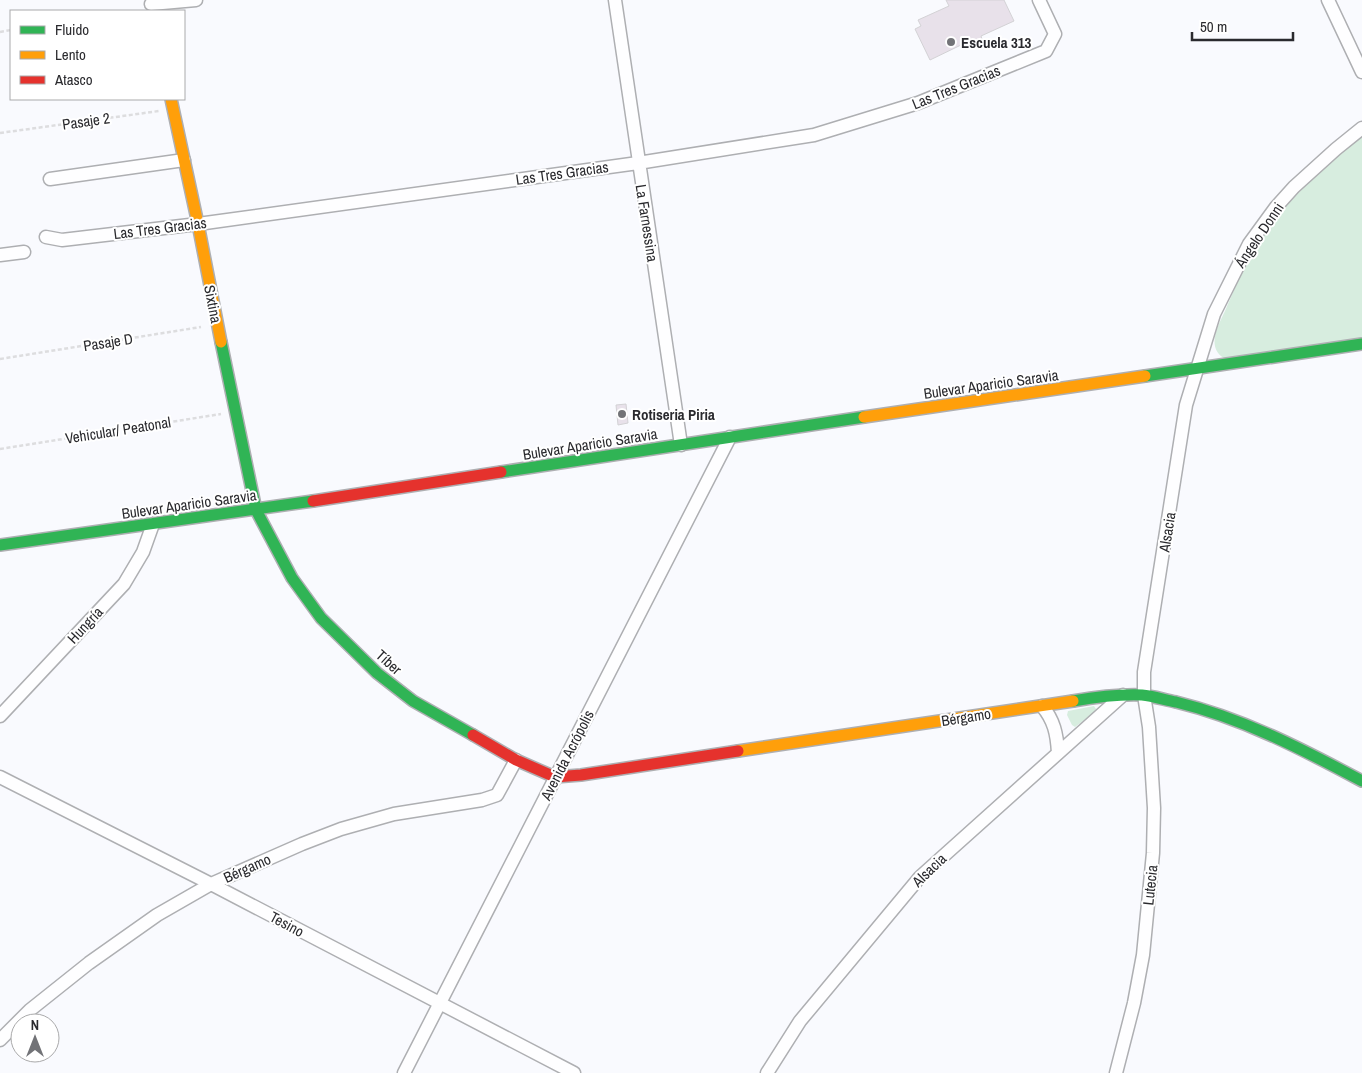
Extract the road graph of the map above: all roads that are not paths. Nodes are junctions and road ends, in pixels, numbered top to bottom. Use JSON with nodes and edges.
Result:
{"nodes":[{"id":1,"x":196,"y":0,"type":"edge"},
{"id":2,"x":615,"y":0,"type":"edge"},
{"id":3,"x":1039,"y":0,"type":"edge"},
{"id":4,"x":1328,"y":0,"type":"edge"},
{"id":5,"x":152,"y":5,"type":"edge"},
{"id":6,"x":1362,"y":72,"type":"edge"},
{"id":7,"x":172,"y":104,"type":"edge"},
{"id":8,"x":1362,"y":128,"type":"edge"},
{"id":9,"x":184,"y":160,"type":"junction"},
{"id":10,"x":638,"y":163,"type":"junction"},
{"id":11,"x":50,"y":180,"type":"dead end"},
{"id":12,"x":198,"y":224,"type":"junction"},
{"id":13,"x":46,"y":237,"type":"dead end"},
{"id":14,"x":24,"y":252,"type":"dead end"},
{"id":15,"x":0,"y":255,"type":"edge"},
{"id":16,"x":1362,"y":344,"type":"edge"},
{"id":17,"x":1196,"y":369,"type":"junction"},
{"id":18,"x":730,"y":437,"type":"junction"},
{"id":19,"x":682,"y":446,"type":"junction"},
{"id":20,"x":256,"y":510,"type":"junction"},
{"id":21,"x":153,"y":524,"type":"junction"},
{"id":22,"x":1,"y":542,"type":"edge"},
{"id":23,"x":1122,"y":695,"type":"junction"},
{"id":24,"x":1144,"y":695,"type":"junction"},
{"id":25,"x":1042,"y":706,"type":"junction"},
{"id":26,"x":0,"y":716,"type":"edge"},
{"id":27,"x":1058,"y":753,"type":"junction"},
{"id":28,"x":516,"y":760,"type":"junction"},
{"id":29,"x":0,"y":777,"type":"edge"},
{"id":30,"x":555,"y":777,"type":"junction"},
{"id":31,"x":1362,"y":781,"type":"edge"},
{"id":32,"x":211,"y":884,"type":"junction"},
{"id":33,"x":439,"y":1003,"type":"junction"},
{"id":34,"x":0,"y":1040,"type":"edge"},
{"id":35,"x":404,"y":1073,"type":"edge"},
{"id":36,"x":574,"y":1073,"type":"edge"},
{"id":37,"x":767,"y":1073,"type":"edge"},
{"id":38,"x":1116,"y":1073,"type":"edge"}],
"edges":[{"from":1,"to":5,"type":"street"},
{"from":2,"to":10,"type":"street","name":"La Farnessina"},
{"from":3,"to":10,"type":"street","name":"Las Tres Gracias"},
{"from":4,"to":6,"type":"street"},
{"from":7,"to":9,"type":"street","name":"Sixtina"},
{"from":8,"to":17,"type":"street","name":"Ángelo Donni"},
{"from":9,"to":11,"type":"street"},
{"from":9,"to":12,"type":"street","name":"Sixtina"},
{"from":10,"to":12,"type":"street","name":"Las Tres Gracias"},
{"from":10,"to":19,"type":"street","name":"La Farnessina"},
{"from":12,"to":13,"type":"street","name":"Las Tres Gracias"},
{"from":12,"to":20,"type":"street","name":"Sixtina"},
{"from":14,"to":15,"type":"street"},
{"from":16,"to":17,"type":"street","name":"Bulevar Aparicio Saravia"},
{"from":17,"to":18,"type":"street","name":"Bulevar Aparicio Saravia"},
{"from":17,"to":24,"type":"street","name":"Alsacia"},
{"from":18,"to":19,"type":"street","name":"Bulevar Aparicio Saravia"},
{"from":18,"to":30,"type":"street","name":"Avenida Acrópolis"},
{"from":19,"to":20,"type":"street","name":"Bulevar Aparicio Saravia"},
{"from":20,"to":21,"type":"street","name":"Bulevar Aparicio Saravia"},
{"from":20,"to":28,"type":"street","name":"Tíber"},
{"from":21,"to":22,"type":"street","name":"Bulevar Aparicio Saravia"},
{"from":21,"to":26,"type":"street","name":"Hungría"},
{"from":23,"to":24,"type":"street","name":"Bérgamo"},
{"from":23,"to":25,"type":"street","name":"Bérgamo"},
{"from":23,"to":27,"type":"street","name":"Alsacia"},
{"from":24,"to":31,"type":"street","name":"Bérgamo"},
{"from":24,"to":38,"type":"street","name":"Lutecia"},
{"from":25,"to":27,"type":"street"},
{"from":25,"to":30,"type":"street","name":"Bérgamo"},
{"from":27,"to":37,"type":"street","name":"Alsacia"},
{"from":28,"to":30,"type":"street","name":"Tíber"},
{"from":28,"to":32,"type":"street","name":"Bérgamo"},
{"from":29,"to":32,"type":"street","name":"Tesino"},
{"from":30,"to":33,"type":"street","name":"Avenida Acrópolis"},
{"from":32,"to":33,"type":"street","name":"Tesino"},
{"from":32,"to":34,"type":"street","name":"Bérgamo"},
{"from":33,"to":35,"type":"street","name":"Avenida Acrópolis"},
{"from":33,"to":36,"type":"street","name":"Tesino"}]}
